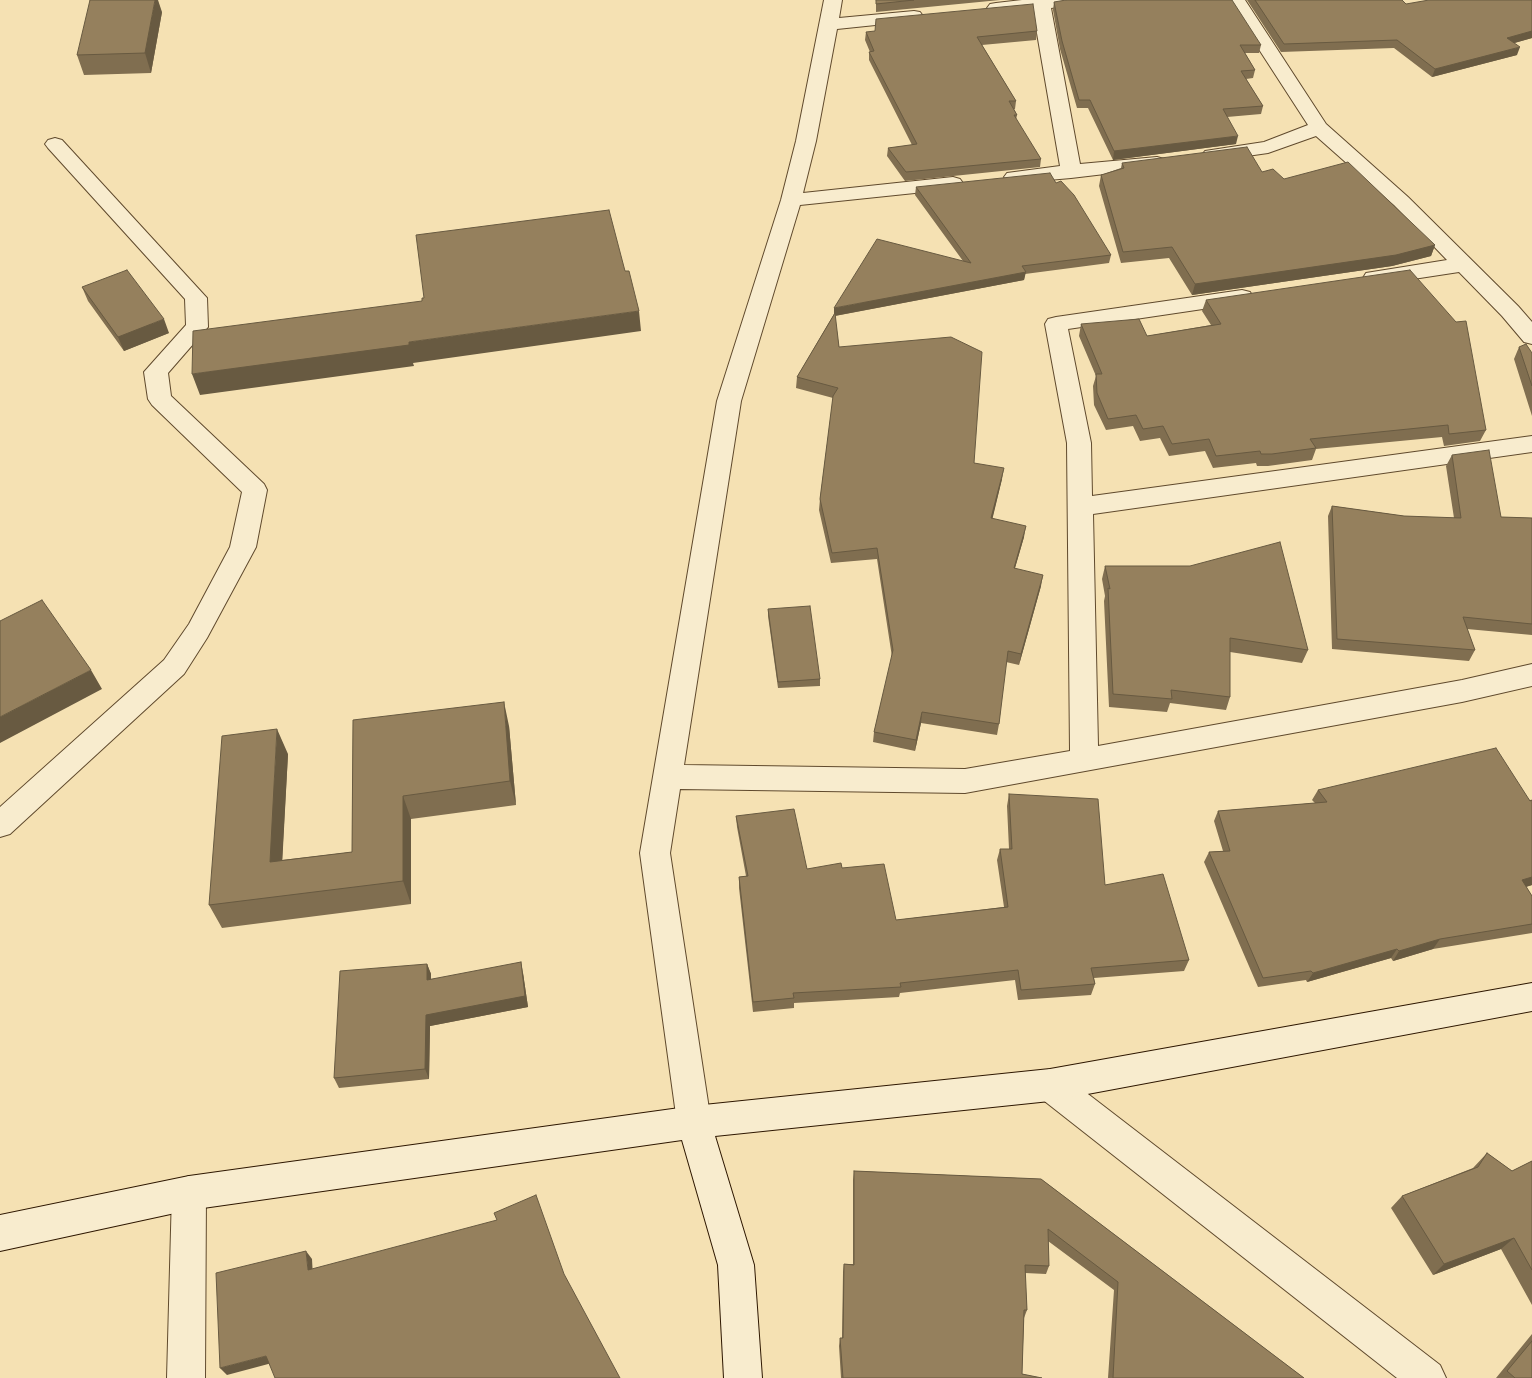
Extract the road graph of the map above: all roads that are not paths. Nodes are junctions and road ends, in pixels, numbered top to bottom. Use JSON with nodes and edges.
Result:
{"nodes":[{"id":1,"x":1076,"y":0,"type":"edge"},
{"id":2,"x":1236,"y":0,"type":"edge"},
{"id":3,"x":1041,"y":3,"type":"junction"},
{"id":4,"x":983,"y":9,"type":"edge"},
{"id":5,"x":830,"y":12,"type":"edge"},
{"id":6,"x":934,"y":14,"type":"edge"},
{"id":7,"x":1319,"y":128,"type":"junction"},
{"id":8,"x":55,"y":144,"type":"dead end"},
{"id":9,"x":1071,"y":172,"type":"junction"},
{"id":10,"x":791,"y":200,"type":"junction"},
{"id":11,"x":1464,"y":264,"type":"junction"},
{"id":12,"x":1347,"y":281,"type":"edge"},
{"id":13,"x":1260,"y":294,"type":"edge"},
{"id":14,"x":1532,"y":337,"type":"edge"},
{"id":15,"x":1532,"y":444,"type":"edge"},
{"id":16,"x":1080,"y":507,"type":"junction"},
{"id":17,"x":1532,"y":675,"type":"edge"},
{"id":18,"x":1084,"y":760,"type":"junction"},
{"id":19,"x":668,"y":777,"type":"junction"},
{"id":20,"x":0,"y":824,"type":"edge"},
{"id":21,"x":1532,"y":997,"type":"edge"},
{"id":22,"x":1050,"y":1085,"type":"junction"},
{"id":23,"x":694,"y":1122,"type":"junction"},
{"id":24,"x":189,"y":1193,"type":"junction"},
{"id":25,"x":0,"y":1233,"type":"edge"},
{"id":26,"x":1400,"y":1367,"type":"edge"},
{"id":27,"x":186,"y":1378,"type":"edge"},
{"id":28,"x":743,"y":1378,"type":"edge"},
{"id":29,"x":1427,"y":1378,"type":"edge"}],
"edges":[{"from":1,"to":3,"type":"street"},
{"from":2,"to":7,"type":"street"},
{"from":3,"to":4,"type":"street"},
{"from":3,"to":9,"type":"street"},
{"from":5,"to":6,"type":"street"},
{"from":5,"to":10,"type":"street"},
{"from":7,"to":9,"type":"street"},
{"from":7,"to":11,"type":"street"},
{"from":8,"to":20,"type":"street"},
{"from":9,"to":10,"type":"street"},
{"from":10,"to":19,"type":"street"},
{"from":11,"to":12,"type":"street"},
{"from":11,"to":14,"type":"street"},
{"from":13,"to":16,"type":"street"},
{"from":15,"to":16,"type":"street"},
{"from":16,"to":18,"type":"street"},
{"from":17,"to":18,"type":"street"},
{"from":18,"to":19,"type":"street"},
{"from":19,"to":23,"type":"street"},
{"from":21,"to":22,"type":"street"},
{"from":22,"to":23,"type":"street"},
{"from":22,"to":26,"type":"street"},
{"from":23,"to":24,"type":"street"},
{"from":23,"to":28,"type":"street"},
{"from":24,"to":25,"type":"street"},
{"from":24,"to":27,"type":"street"},
{"from":26,"to":29,"type":"street"}]}
